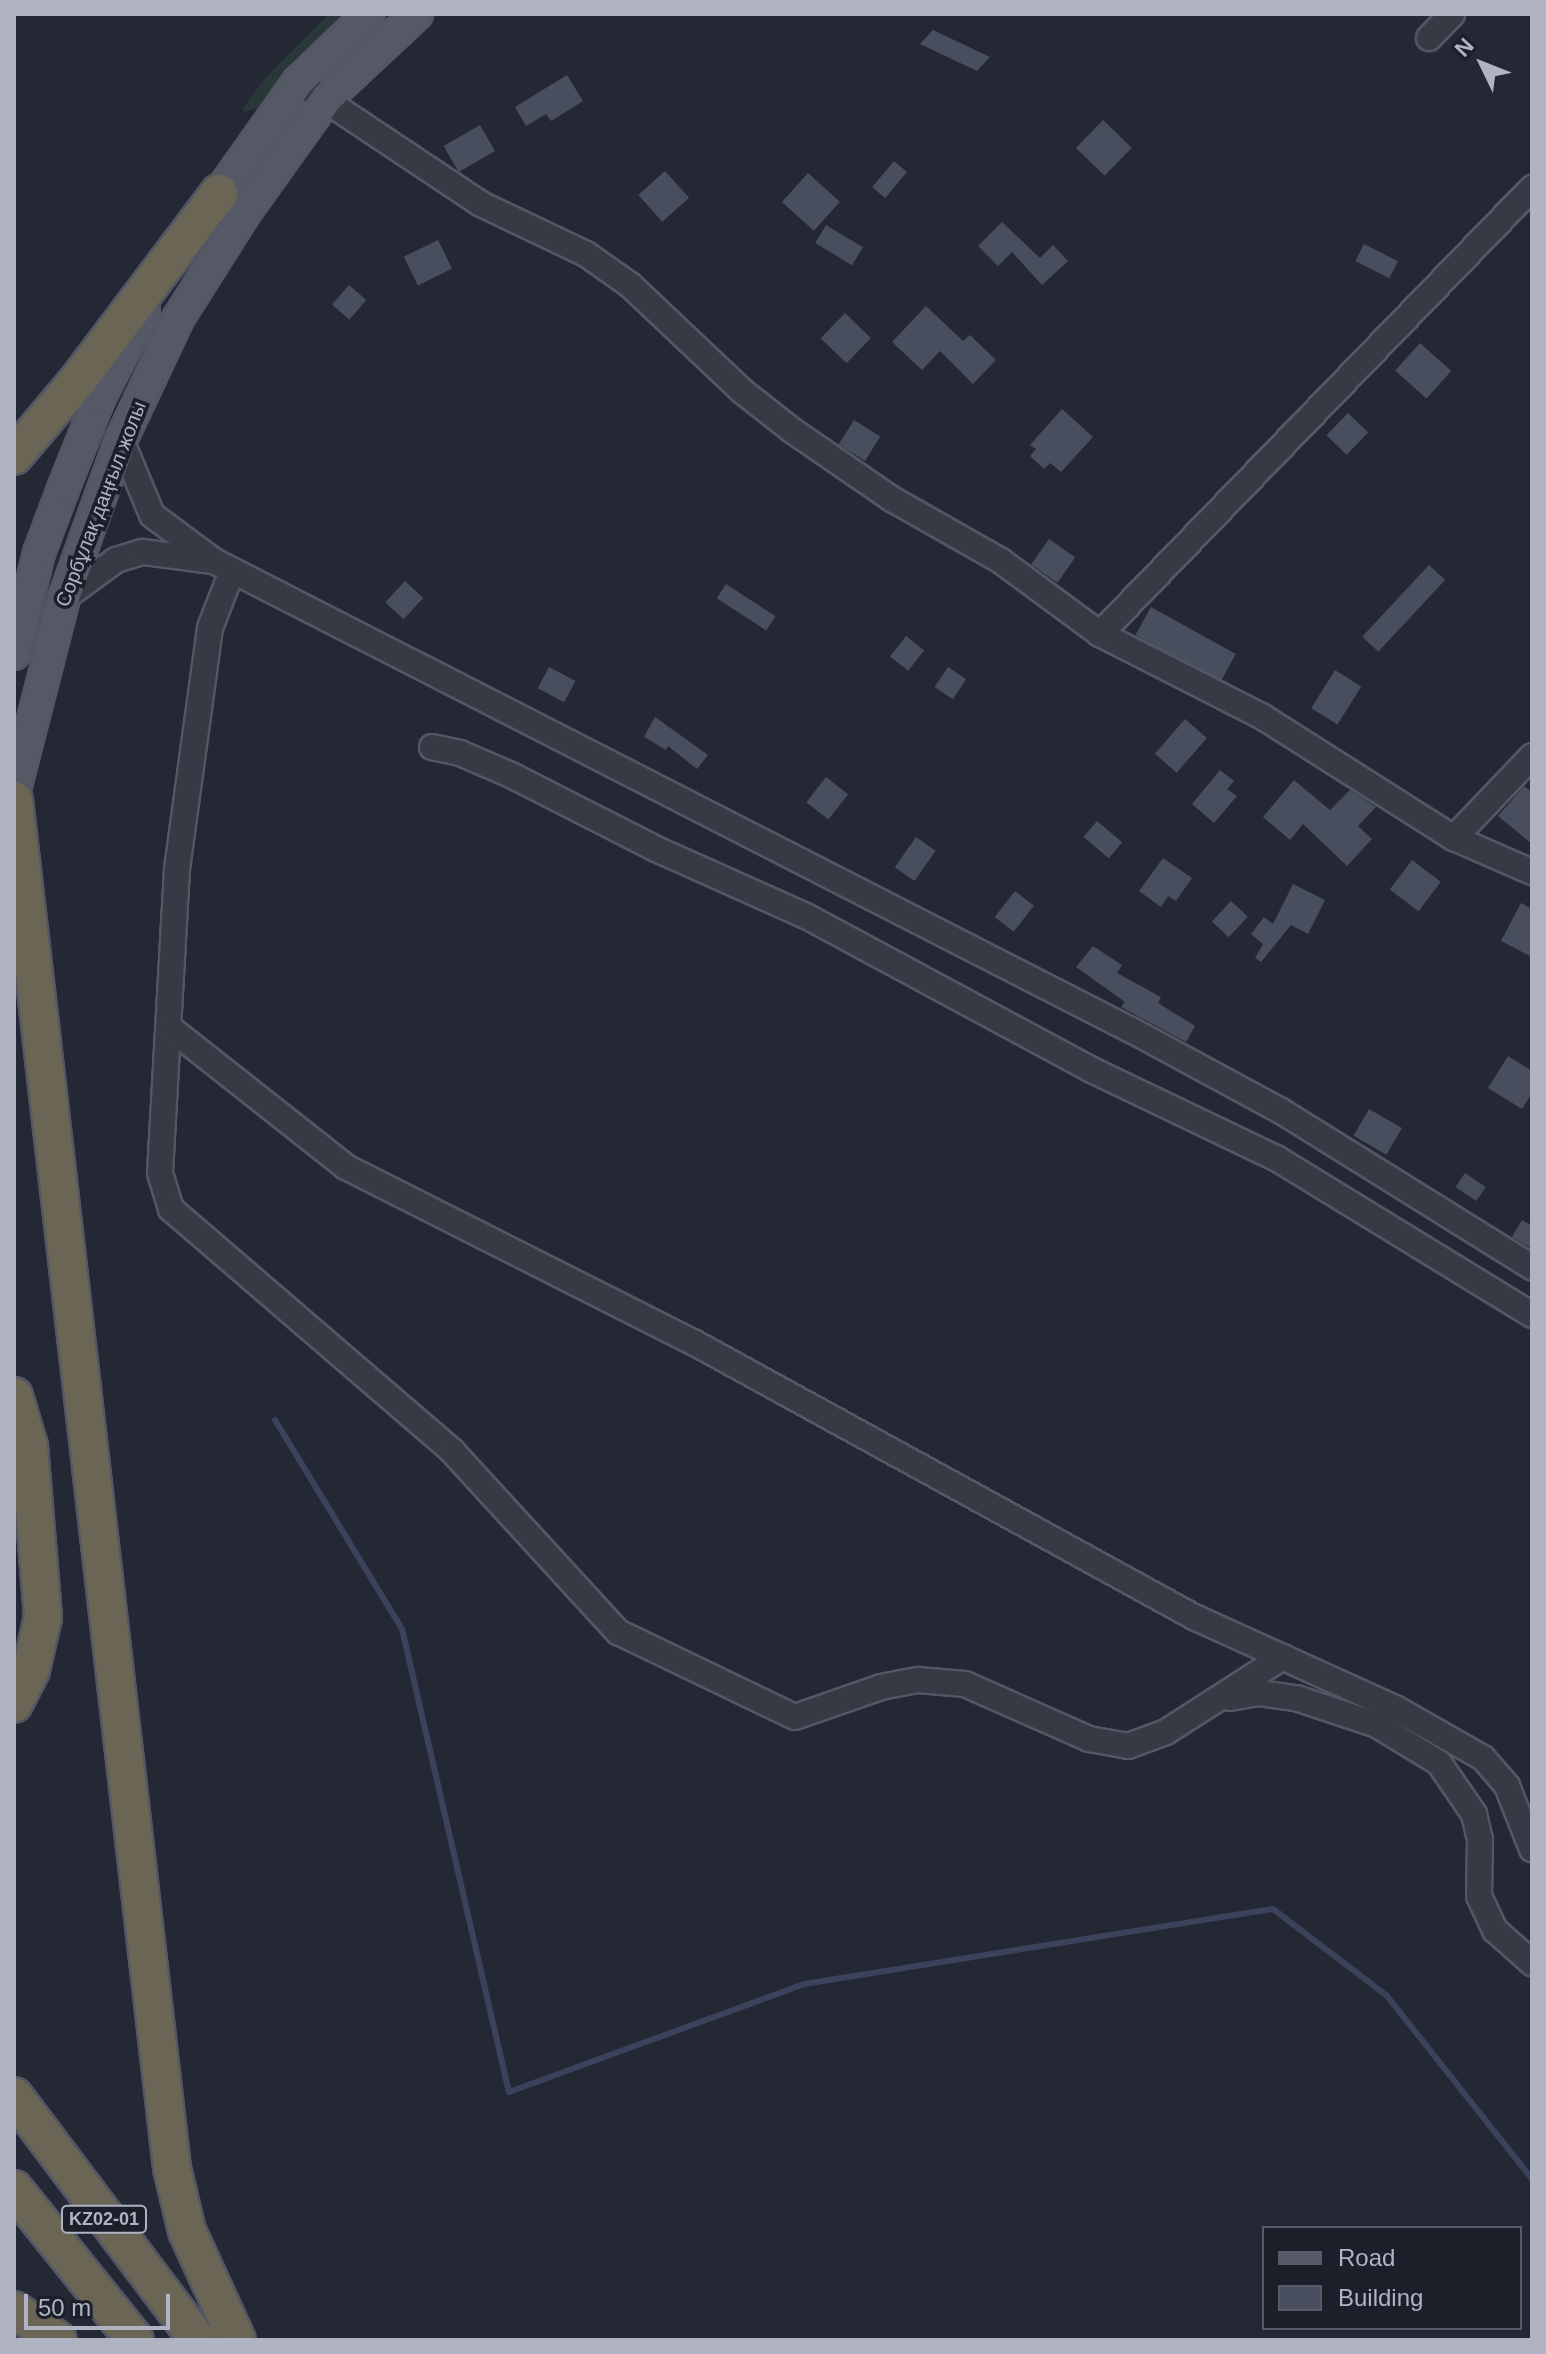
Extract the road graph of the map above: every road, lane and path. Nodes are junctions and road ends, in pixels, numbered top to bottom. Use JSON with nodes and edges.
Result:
{"nodes":[{"id":1,"x":369,"y":14,"type":"edge"},
{"id":2,"x":417,"y":14,"type":"edge"},
{"id":3,"x":1452,"y":14,"type":"edge"},
{"id":4,"x":1429,"y":38,"type":"dead end"},
{"id":5,"x":298,"y":82,"type":"junction"},
{"id":6,"x":327,"y":98,"type":"junction"},
{"id":7,"x":1532,"y":188,"type":"edge"},
{"id":8,"x":219,"y":193,"type":"junction"},
{"id":9,"x":121,"y":440,"type":"junction"},
{"id":10,"x":14,"y":456,"type":"edge"},
{"id":11,"x":223,"y":566,"type":"junction"},
{"id":12,"x":64,"y":598,"type":"junction"},
{"id":13,"x":1100,"y":634,"type":"junction"},
{"id":14,"x":14,"y":654,"type":"edge"},
{"id":15,"x":432,"y":747,"type":"dead end"},
{"id":16,"x":19,"y":756,"type":"edge"},
{"id":17,"x":1532,"y":756,"type":"edge"},
{"id":18,"x":14,"y":793,"type":"edge"},
{"id":19,"x":14,"y":800,"type":"edge"},
{"id":20,"x":1454,"y":838,"type":"junction"},
{"id":21,"x":1532,"y":872,"type":"edge"},
{"id":22,"x":170,"y":1028,"type":"junction"},
{"id":23,"x":1532,"y":1267,"type":"edge"},
{"id":24,"x":1532,"y":1315,"type":"edge"},
{"id":25,"x":14,"y":1396,"type":"edge"},
{"id":26,"x":1283,"y":1657,"type":"junction"},
{"id":27,"x":1223,"y":1699,"type":"junction"},
{"id":28,"x":14,"y":1704,"type":"edge"},
{"id":29,"x":1532,"y":1849,"type":"edge"},
{"id":30,"x":1532,"y":1963,"type":"edge"},
{"id":31,"x":14,"y":2096,"type":"edge"},
{"id":32,"x":14,"y":2189,"type":"edge"},
{"id":33,"x":14,"y":2310,"type":"edge"},
{"id":34,"x":58,"y":2340,"type":"edge"},
{"id":35,"x":135,"y":2340,"type":"edge"},
{"id":36,"x":198,"y":2340,"type":"edge"},
{"id":37,"x":237,"y":2340,"type":"edge"}],
"edges":[{"from":1,"to":5,"type":"main road","name":"Сорбұлақ даңғыл жолы"},
{"from":2,"to":6,"type":"main road","name":"Сорбұлақ даңғыл жолы"},
{"from":3,"to":4,"type":"street"},
{"from":5,"to":6,"type":"street"},
{"from":5,"to":8,"type":"main road","name":"Сорбұлақ даңғыл жолы"},
{"from":6,"to":9,"type":"main road","name":"Сорбұлақ даңғыл жолы"},
{"from":6,"to":13,"type":"street"},
{"from":7,"to":13,"type":"street"},
{"from":8,"to":10,"type":"highway"},
{"from":8,"to":14,"type":"main road","name":"Сорбұлақ даңғыл жолы"},
{"from":9,"to":11,"type":"street"},
{"from":9,"to":12,"type":"main road","name":"Сорбұлақ даңғыл жолы"},
{"from":11,"to":12,"type":"street"},
{"from":11,"to":22,"type":"street"},
{"from":11,"to":23,"type":"street"},
{"from":12,"to":16,"type":"main road","name":"Сорбұлақ даңғыл жолы"},
{"from":13,"to":20,"type":"street"},
{"from":15,"to":24,"type":"street"},
{"from":16,"to":18,"type":"main road","name":"Сорбұлақ даңғыл жолы"},
{"from":17,"to":20,"type":"street"},
{"from":19,"to":37,"type":"highway"},
{"from":20,"to":21,"type":"street"},
{"from":22,"to":26,"type":"street"},
{"from":22,"to":27,"type":"street"},
{"from":25,"to":28,"type":"highway"},
{"from":26,"to":27,"type":"street"},
{"from":26,"to":29,"type":"street"},
{"from":27,"to":30,"type":"street"},
{"from":31,"to":36,"type":"highway","number":"KZ02-01"},
{"from":32,"to":35,"type":"highway","number":"KZ02-01"},
{"from":33,"to":34,"type":"highway"}]}
